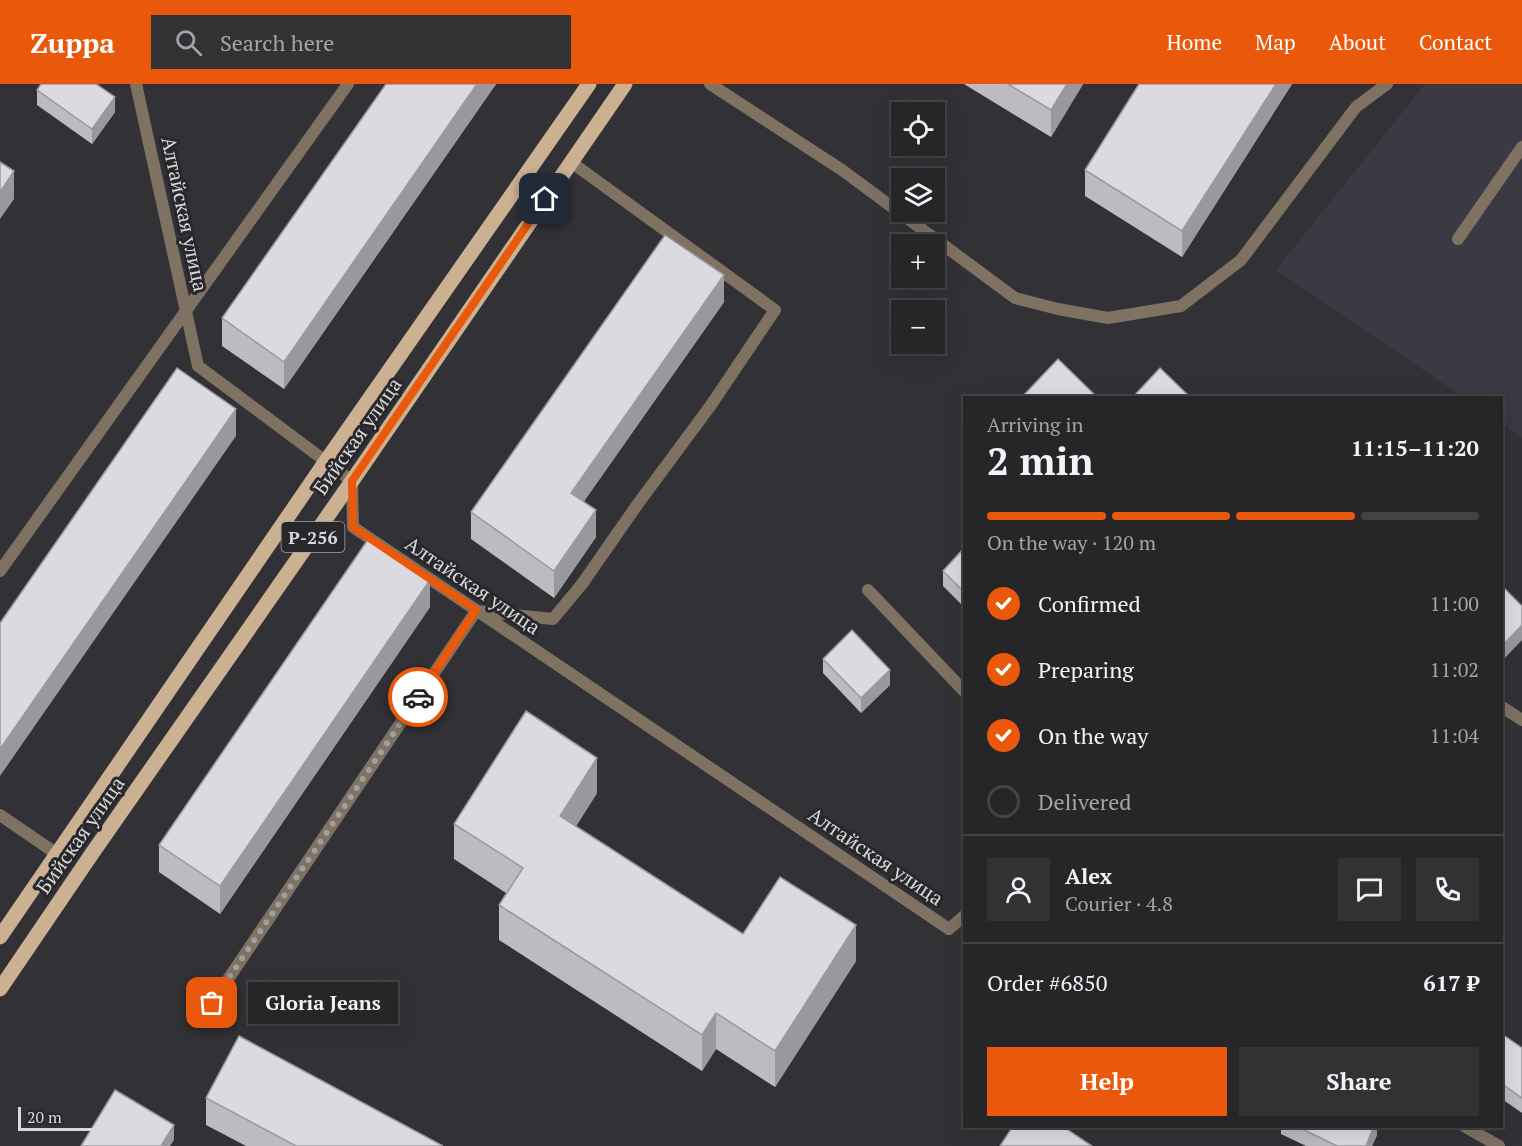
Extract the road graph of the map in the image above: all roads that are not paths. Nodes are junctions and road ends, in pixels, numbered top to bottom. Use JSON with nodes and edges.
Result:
{"nodes":[{"id":1,"x":136,"y":84,"type":"edge"},
{"id":2,"x":348,"y":84,"type":"edge"},
{"id":3,"x":589,"y":84,"type":"edge"},
{"id":4,"x":625,"y":84,"type":"edge"},
{"id":5,"x":710,"y":84,"type":"edge"},
{"id":6,"x":1387,"y":84,"type":"edge"},
{"id":7,"x":1522,"y":147,"type":"edge"},
{"id":8,"x":571,"y":162,"type":"junction"},
{"id":9,"x":1458,"y":239,"type":"dead end"},
{"id":10,"x":186,"y":311,"type":"junction"},
{"id":11,"x":326,"y":461,"type":"junction"},
{"id":12,"x":352,"y":481,"type":"junction"},
{"id":13,"x":0,"y":572,"type":"edge"},
{"id":14,"x":867,"y":590,"type":"dead end"},
{"id":15,"x":476,"y":610,"type":"junction"},
{"id":16,"x":963,"y":690,"type":"edge"},
{"id":17,"x":1503,"y":708,"type":"edge"},
{"id":18,"x":1522,"y":720,"type":"edge"},
{"id":19,"x":0,"y":815,"type":"edge"},
{"id":20,"x":57,"y":854,"type":"junction"},
{"id":21,"x":963,"y":917,"type":"edge"},
{"id":22,"x":0,"y":937,"type":"edge"},
{"id":23,"x":0,"y":988,"type":"edge"},
{"id":24,"x":212,"y":1003,"type":"dead end"},
{"id":25,"x":1467,"y":1128,"type":"edge"},
{"id":26,"x":1498,"y":1146,"type":"edge"}],
"edges":[{"from":1,"to":10,"type":"street","name":"Алтайская улица"},
{"from":2,"to":10,"type":"street"},
{"from":3,"to":11,"type":"main road","name":"Бийская улица","number":"Р-256"},
{"from":4,"to":8,"type":"main road","name":"Бийская улица","number":"Р-256"},
{"from":5,"to":6,"type":"street"},
{"from":7,"to":9,"type":"street"},
{"from":8,"to":12,"type":"main road","name":"Бийская улица","number":"Р-256"},
{"from":8,"to":15,"type":"street"},
{"from":10,"to":11,"type":"street","name":"Алтайская улица"},
{"from":10,"to":13,"type":"street"},
{"from":11,"to":12,"type":"street","name":"Алтайская улица"},
{"from":11,"to":20,"type":"main road","name":"Бийская улица","number":"Р-256"},
{"from":12,"to":15,"type":"street","name":"Алтайская улица"},
{"from":12,"to":23,"type":"main road","name":"Бийская улица","number":"Р-256"},
{"from":14,"to":16,"type":"street"},
{"from":15,"to":21,"type":"street","name":"Алтайская улица"},
{"from":15,"to":24,"type":"street"},
{"from":17,"to":18,"type":"street"},
{"from":19,"to":20,"type":"street"},
{"from":20,"to":22,"type":"main road","name":"Бийская улица","number":"Р-256"},
{"from":25,"to":26,"type":"street"}]}
